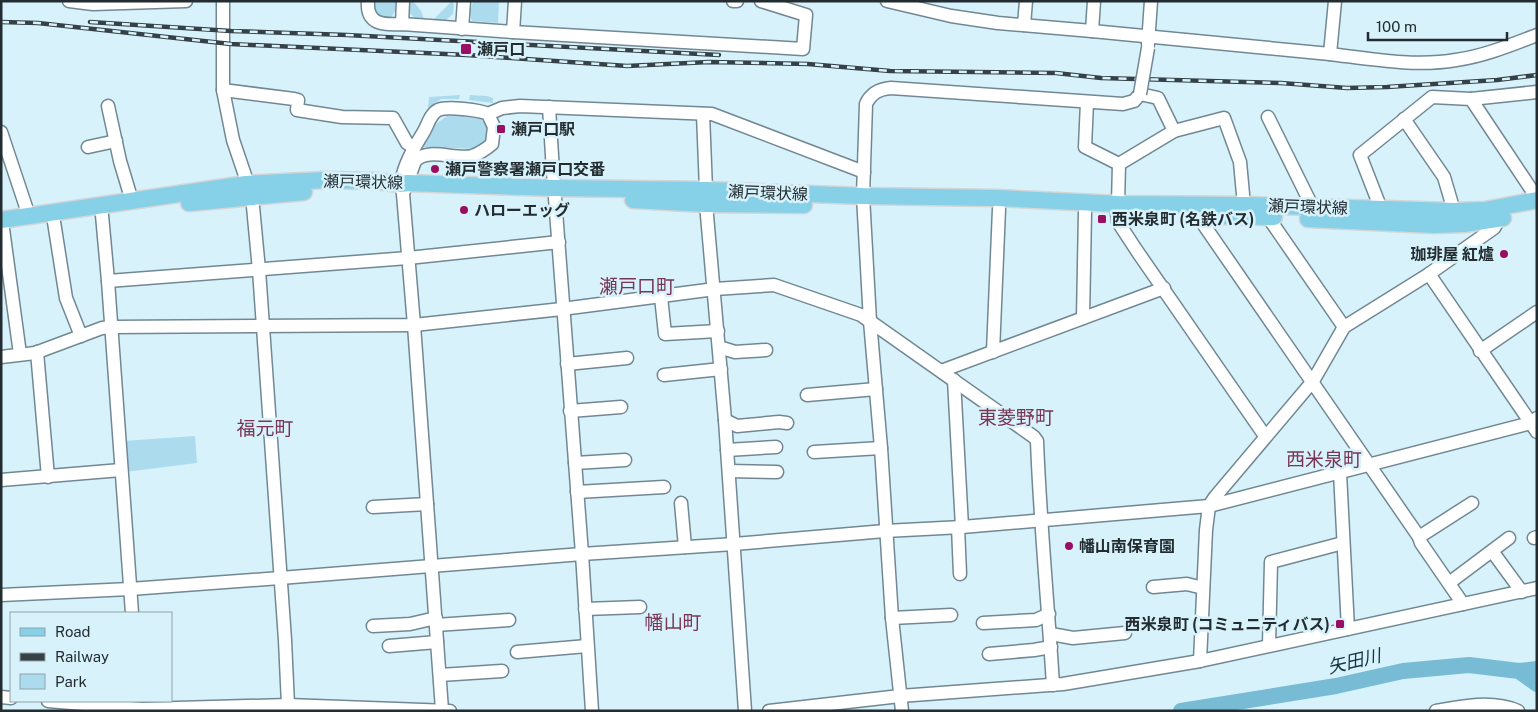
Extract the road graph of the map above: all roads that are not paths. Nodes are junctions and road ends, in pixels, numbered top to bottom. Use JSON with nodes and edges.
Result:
{"nodes":[{"id":1,"x":69,"y":1,"type":"edge"},
{"id":2,"x":186,"y":1,"type":"edge"},
{"id":3,"x":222,"y":1,"type":"edge"},
{"id":4,"x":368,"y":1,"type":"edge"},
{"id":5,"x":402,"y":1,"type":"edge"},
{"id":6,"x":464,"y":1,"type":"edge"},
{"id":7,"x":516,"y":1,"type":"edge"},
{"id":8,"x":733,"y":1,"type":"edge"},
{"id":9,"x":738,"y":1,"type":"edge"},
{"id":10,"x":761,"y":1,"type":"edge"},
{"id":11,"x":888,"y":1,"type":"edge"},
{"id":12,"x":1026,"y":1,"type":"edge"},
{"id":13,"x":1094,"y":1,"type":"edge"},
{"id":14,"x":1151,"y":1,"type":"edge"},
{"id":15,"x":1335,"y":1,"type":"edge"},
{"id":16,"x":933,"y":6,"type":"edge"},
{"id":17,"x":402,"y":24,"type":"junction"},
{"id":18,"x":1024,"y":25,"type":"junction"},
{"id":19,"x":462,"y":29,"type":"junction"},
{"id":20,"x":1092,"y":31,"type":"junction"},
{"id":21,"x":513,"y":32,"type":"junction"},
{"id":22,"x":1537,"y":35,"type":"edge"},
{"id":23,"x":1148,"y":42,"type":"junction"},
{"id":24,"x":1330,"y":54,"type":"junction"},
{"id":25,"x":223,"y":90,"type":"junction"},
{"id":26,"x":1537,"y":92,"type":"edge"},
{"id":27,"x":1140,"y":94,"type":"junction"},
{"id":28,"x":1471,"y":99,"type":"junction"},
{"id":29,"x":1087,"y":102,"type":"junction"},
{"id":30,"x":108,"y":106,"type":"dead end"},
{"id":31,"x":549,"y":107,"type":"junction"},
{"id":32,"x":488,"y":114,"type":"junction"},
{"id":33,"x":703,"y":114,"type":"junction"},
{"id":34,"x":1268,"y":117,"type":"dead end"},
{"id":35,"x":1404,"y":119,"type":"junction"},
{"id":36,"x":1174,"y":131,"type":"junction"},
{"id":37,"x":2,"y":132,"type":"edge"},
{"id":38,"x":116,"y":141,"type":"junction"},
{"id":39,"x":88,"y":147,"type":"dead end"},
{"id":40,"x":413,"y":147,"type":"junction"},
{"id":41,"x":1119,"y":164,"type":"junction"},
{"id":42,"x":864,"y":172,"type":"junction"},
{"id":43,"x":404,"y":187,"type":"junction"},
{"id":44,"x":249,"y":190,"type":"junction"},
{"id":45,"x":554,"y":193,"type":"junction"},
{"id":46,"x":706,"y":197,"type":"junction"},
{"id":47,"x":1537,"y":199,"type":"edge"},
{"id":48,"x":132,"y":201,"type":"junction"},
{"id":49,"x":863,"y":201,"type":"junction"},
{"id":50,"x":1244,"y":205,"type":"junction"},
{"id":51,"x":1313,"y":208,"type":"junction"},
{"id":52,"x":999,"y":209,"type":"junction"},
{"id":53,"x":1117,"y":209,"type":"junction"},
{"id":54,"x":1381,"y":209,"type":"junction"},
{"id":55,"x":1454,"y":211,"type":"junction"},
{"id":56,"x":1537,"y":211,"type":"edge"},
{"id":57,"x":1085,"y":212,"type":"junction"},
{"id":58,"x":102,"y":215,"type":"junction"},
{"id":59,"x":1197,"y":215,"type":"junction"},
{"id":60,"x":30,"y":216,"type":"junction"},
{"id":61,"x":1268,"y":217,"type":"junction"},
{"id":62,"x":1499,"y":219,"type":"junction"},
{"id":63,"x":54,"y":222,"type":"junction"},
{"id":64,"x":2,"y":226,"type":"edge"},
{"id":65,"x":558,"y":242,"type":"junction"},
{"id":66,"x":408,"y":258,"type":"junction"},
{"id":67,"x":259,"y":270,"type":"junction"},
{"id":68,"x":1429,"y":274,"type":"junction"},
{"id":69,"x":108,"y":282,"type":"junction"},
{"id":70,"x":1164,"y":288,"type":"junction"},
{"id":71,"x":715,"y":289,"type":"junction"},
{"id":72,"x":661,"y":297,"type":"junction"},
{"id":73,"x":562,"y":309,"type":"junction"},
{"id":74,"x":1537,"y":312,"type":"edge"},
{"id":75,"x":1083,"y":318,"type":"junction"},
{"id":76,"x":870,"y":322,"type":"junction"},
{"id":77,"x":414,"y":325,"type":"junction"},
{"id":78,"x":263,"y":326,"type":"junction"},
{"id":79,"x":112,"y":327,"type":"junction"},
{"id":80,"x":1344,"y":327,"type":"junction"},
{"id":81,"x":718,"y":331,"type":"junction"},
{"id":82,"x":81,"y":336,"type":"junction"},
{"id":83,"x":719,"y":347,"type":"junction"},
{"id":84,"x":766,"y":350,"type":"dead end"},
{"id":85,"x":1480,"y":351,"type":"junction"},
{"id":86,"x":37,"y":352,"type":"junction"},
{"id":87,"x":993,"y":352,"type":"junction"},
{"id":88,"x":20,"y":354,"type":"junction"},
{"id":89,"x":1,"y":357,"type":"edge"},
{"id":90,"x":627,"y":358,"type":"dead end"},
{"id":91,"x":567,"y":364,"type":"junction"},
{"id":92,"x":721,"y":369,"type":"junction"},
{"id":93,"x":941,"y":371,"type":"junction"},
{"id":94,"x":664,"y":375,"type":"dead end"},
{"id":95,"x":954,"y":380,"type":"junction"},
{"id":96,"x":1313,"y":381,"type":"junction"},
{"id":97,"x":876,"y":389,"type":"junction"},
{"id":98,"x":808,"y":394,"type":"dead end"},
{"id":99,"x":622,"y":407,"type":"dead end"},
{"id":100,"x":570,"y":411,"type":"junction"},
{"id":101,"x":726,"y":420,"type":"junction"},
{"id":102,"x":787,"y":423,"type":"dead end"},
{"id":103,"x":1535,"y":424,"type":"edge"},
{"id":104,"x":1265,"y":436,"type":"junction"},
{"id":105,"x":776,"y":447,"type":"dead end"},
{"id":106,"x":881,"y":448,"type":"junction"},
{"id":107,"x":727,"y":450,"type":"junction"},
{"id":108,"x":814,"y":452,"type":"dead end"},
{"id":109,"x":625,"y":460,"type":"dead end"},
{"id":110,"x":575,"y":463,"type":"junction"},
{"id":111,"x":1369,"y":465,"type":"junction"},
{"id":112,"x":122,"y":470,"type":"junction"},
{"id":113,"x":729,"y":471,"type":"junction"},
{"id":114,"x":777,"y":472,"type":"dead end"},
{"id":115,"x":1340,"y":473,"type":"junction"},
{"id":116,"x":48,"y":476,"type":"junction"},
{"id":117,"x":1,"y":480,"type":"edge"},
{"id":118,"x":664,"y":487,"type":"dead end"},
{"id":119,"x":577,"y":492,"type":"junction"},
{"id":120,"x":681,"y":503,"type":"dead end"},
{"id":121,"x":1472,"y":503,"type":"dead end"},
{"id":122,"x":428,"y":504,"type":"junction"},
{"id":123,"x":1210,"y":506,"type":"junction"},
{"id":124,"x":373,"y":507,"type":"dead end"},
{"id":125,"x":1040,"y":520,"type":"junction"},
{"id":126,"x":960,"y":527,"type":"junction"},
{"id":127,"x":885,"y":531,"type":"junction"},
{"id":128,"x":1419,"y":537,"type":"junction"},
{"id":129,"x":1510,"y":538,"type":"dead end"},
{"id":130,"x":1343,"y":543,"type":"junction"},
{"id":131,"x":734,"y":544,"type":"junction"},
{"id":132,"x":685,"y":547,"type":"junction"},
{"id":133,"x":1492,"y":551,"type":"junction"},
{"id":134,"x":582,"y":554,"type":"junction"},
{"id":135,"x":432,"y":567,"type":"junction"},
{"id":136,"x":960,"y":574,"type":"dead end"},
{"id":137,"x":280,"y":578,"type":"junction"},
{"id":138,"x":1450,"y":583,"type":"junction"},
{"id":139,"x":1153,"y":587,"type":"dead end"},
{"id":140,"x":1204,"y":588,"type":"junction"},
{"id":141,"x":1537,"y":588,"type":"edge"},
{"id":142,"x":130,"y":589,"type":"junction"},
{"id":143,"x":1522,"y":592,"type":"junction"},
{"id":144,"x":1,"y":595,"type":"edge"},
{"id":145,"x":1463,"y":604,"type":"junction"},
{"id":146,"x":640,"y":607,"type":"dead end"},
{"id":147,"x":585,"y":609,"type":"junction"},
{"id":148,"x":132,"y":612,"type":"edge"},
{"id":149,"x":1049,"y":614,"type":"junction"},
{"id":150,"x":951,"y":615,"type":"dead end"},
{"id":151,"x":892,"y":618,"type":"junction"},
{"id":152,"x":509,"y":620,"type":"dead end"},
{"id":153,"x":436,"y":622,"type":"junction"},
{"id":154,"x":983,"y":623,"type":"dead end"},
{"id":155,"x":373,"y":626,"type":"dead end"},
{"id":156,"x":1348,"y":628,"type":"junction"},
{"id":157,"x":1125,"y":633,"type":"dead end"},
{"id":158,"x":1051,"y":640,"type":"junction"},
{"id":159,"x":437,"y":642,"type":"junction"},
{"id":160,"x":1269,"y":645,"type":"junction"},
{"id":161,"x":389,"y":646,"type":"dead end"},
{"id":162,"x":587,"y":646,"type":"junction"},
{"id":163,"x":517,"y":652,"type":"dead end"},
{"id":164,"x":989,"y":654,"type":"dead end"},
{"id":165,"x":1200,"y":661,"type":"junction"},
{"id":166,"x":502,"y":671,"type":"dead end"},
{"id":167,"x":440,"y":675,"type":"junction"},
{"id":168,"x":1054,"y":686,"type":"junction"},
{"id":169,"x":71,"y":702,"type":"edge"},
{"id":170,"x":901,"y":704,"type":"edge"},
{"id":171,"x":141,"y":705,"type":"edge"},
{"id":172,"x":288,"y":705,"type":"junction"},
{"id":173,"x":442,"y":710,"type":"edge"},
{"id":174,"x":450,"y":711,"type":"edge"},
{"id":175,"x":592,"y":711,"type":"edge"},
{"id":176,"x":745,"y":711,"type":"edge"},
{"id":177,"x":769,"y":711,"type":"edge"},
{"id":178,"x":1436,"y":711,"type":"edge"},
{"id":179,"x":1518,"y":711,"type":"edge"}],
"edges":[{"from":1,"to":2,"type":"street"},
{"from":3,"to":25,"type":"street"},
{"from":4,"to":17,"type":"street"},
{"from":5,"to":17,"type":"street"},
{"from":6,"to":19,"type":"street"},
{"from":7,"to":21,"type":"street"},
{"from":8,"to":9,"type":"street"},
{"from":10,"to":21,"type":"street"},
{"from":11,"to":16,"type":"street"},
{"from":12,"to":18,"type":"street"},
{"from":13,"to":20,"type":"street"},
{"from":14,"to":23,"type":"street"},
{"from":15,"to":24,"type":"street"},
{"from":16,"to":18,"type":"street"},
{"from":17,"to":19,"type":"street"},
{"from":18,"to":20,"type":"street"},
{"from":19,"to":21,"type":"street"},
{"from":20,"to":23,"type":"street"},
{"from":22,"to":24,"type":"street"},
{"from":23,"to":24,"type":"street"},
{"from":23,"to":27,"type":"street","bridge":true},
{"from":25,"to":40,"type":"street"},
{"from":25,"to":44,"type":"street"},
{"from":26,"to":28,"type":"street"},
{"from":27,"to":29,"type":"street"},
{"from":27,"to":36,"type":"street"},
{"from":28,"to":35,"type":"street"},
{"from":28,"to":47,"type":"street"},
{"from":29,"to":41,"type":"street"},
{"from":29,"to":42,"type":"street"},
{"from":30,"to":38,"type":"street"},
{"from":31,"to":32,"type":"street"},
{"from":31,"to":33,"type":"street"},
{"from":31,"to":45,"type":"street"},
{"from":32,"to":40,"type":"street"},
{"from":32,"to":43,"type":"street"},
{"from":33,"to":42,"type":"street"},
{"from":33,"to":46,"type":"street"},
{"from":34,"to":51,"type":"street"},
{"from":35,"to":54,"type":"street"},
{"from":35,"to":55,"type":"street"},
{"from":36,"to":41,"type":"street"},
{"from":36,"to":50,"type":"street"},
{"from":37,"to":60,"type":"street"},
{"from":38,"to":39,"type":"street"},
{"from":38,"to":48,"type":"street"},
{"from":40,"to":43,"type":"street"},
{"from":41,"to":53,"type":"street"},
{"from":42,"to":49,"type":"street"},
{"from":43,"to":44,"type":"main road","name":"瀬戸環状線"},
{"from":43,"to":45,"type":"main road","name":"瀬戸環状線"},
{"from":43,"to":66,"type":"street"},
{"from":44,"to":48,"type":"main road","name":"瀬戸環状線"},
{"from":44,"to":58,"type":"main road","name":"瀬戸環状線"},
{"from":44,"to":67,"type":"street"},
{"from":45,"to":46,"type":"main road","name":"瀬戸環状線"},
{"from":45,"to":65,"type":"street"},
{"from":46,"to":49,"type":"main road","name":"瀬戸環状線"},
{"from":46,"to":71,"type":"street"},
{"from":47,"to":55,"type":"main road","name":"瀬戸環状線"},
{"from":48,"to":60,"type":"main road","name":"瀬戸環状線"},
{"from":49,"to":52,"type":"main road","name":"瀬戸環状線"},
{"from":49,"to":53,"type":"main road","name":"瀬戸環状線"},
{"from":49,"to":76,"type":"street"},
{"from":50,"to":51,"type":"main road","name":"瀬戸環状線"},
{"from":50,"to":53,"type":"main road","name":"瀬戸環状線"},
{"from":51,"to":54,"type":"main road","name":"瀬戸環状線"},
{"from":52,"to":57,"type":"main road","name":"瀬戸環状線"},
{"from":52,"to":87,"type":"street"},
{"from":53,"to":57,"type":"main road","name":"瀬戸環状線"},
{"from":53,"to":59,"type":"main road","name":"瀬戸環状線"},
{"from":53,"to":70,"type":"street"},
{"from":54,"to":55,"type":"main road","name":"瀬戸環状線"},
{"from":56,"to":62,"type":"main road","name":"瀬戸環状線"},
{"from":57,"to":75,"type":"street"},
{"from":58,"to":63,"type":"main road","name":"瀬戸環状線"},
{"from":58,"to":69,"type":"street"},
{"from":59,"to":61,"type":"main road","name":"瀬戸環状線"},
{"from":59,"to":96,"type":"street"},
{"from":60,"to":64,"type":"main road","name":"瀬戸環状線"},
{"from":61,"to":62,"type":"main road","name":"瀬戸環状線"},
{"from":61,"to":80,"type":"street"},
{"from":62,"to":68,"type":"street"},
{"from":63,"to":64,"type":"main road","name":"瀬戸環状線"},
{"from":63,"to":82,"type":"street"},
{"from":64,"to":88,"type":"street"},
{"from":65,"to":66,"type":"street"},
{"from":65,"to":73,"type":"street"},
{"from":66,"to":67,"type":"street"},
{"from":66,"to":77,"type":"street"},
{"from":67,"to":69,"type":"street"},
{"from":67,"to":78,"type":"street"},
{"from":68,"to":80,"type":"street"},
{"from":68,"to":85,"type":"street"},
{"from":69,"to":79,"type":"street"},
{"from":70,"to":75,"type":"street"},
{"from":70,"to":104,"type":"street"},
{"from":71,"to":72,"type":"street"},
{"from":71,"to":76,"type":"street"},
{"from":71,"to":81,"type":"street"},
{"from":72,"to":73,"type":"street"},
{"from":72,"to":81,"type":"street"},
{"from":73,"to":77,"type":"street"},
{"from":73,"to":91,"type":"street"},
{"from":74,"to":85,"type":"street"},
{"from":75,"to":87,"type":"street"},
{"from":76,"to":93,"type":"street"},
{"from":76,"to":97,"type":"street"},
{"from":77,"to":78,"type":"street"},
{"from":77,"to":122,"type":"street"},
{"from":78,"to":79,"type":"street"},
{"from":78,"to":137,"type":"street"},
{"from":79,"to":82,"type":"street"},
{"from":79,"to":112,"type":"street"},
{"from":80,"to":96,"type":"street"},
{"from":81,"to":83,"type":"street"},
{"from":82,"to":86,"type":"street"},
{"from":83,"to":84,"type":"street"},
{"from":83,"to":92,"type":"street"},
{"from":85,"to":103,"type":"street"},
{"from":86,"to":88,"type":"street"},
{"from":86,"to":116,"type":"street"},
{"from":87,"to":93,"type":"street"},
{"from":88,"to":89,"type":"street"},
{"from":90,"to":91,"type":"street"},
{"from":91,"to":100,"type":"street"},
{"from":92,"to":94,"type":"street"},
{"from":92,"to":101,"type":"street"},
{"from":93,"to":95,"type":"street"},
{"from":95,"to":125,"type":"street"},
{"from":95,"to":126,"type":"street"},
{"from":96,"to":104,"type":"street"},
{"from":96,"to":111,"type":"street"},
{"from":97,"to":98,"type":"street"},
{"from":97,"to":106,"type":"street"},
{"from":99,"to":100,"type":"street"},
{"from":100,"to":110,"type":"street"},
{"from":101,"to":102,"type":"street"},
{"from":101,"to":107,"type":"street"},
{"from":103,"to":111,"type":"street"},
{"from":104,"to":123,"type":"street"},
{"from":105,"to":107,"type":"street"},
{"from":106,"to":108,"type":"street"},
{"from":106,"to":127,"type":"street"},
{"from":107,"to":113,"type":"street"},
{"from":109,"to":110,"type":"street"},
{"from":110,"to":119,"type":"street"},
{"from":111,"to":115,"type":"street"},
{"from":111,"to":128,"type":"street"},
{"from":112,"to":116,"type":"street"},
{"from":112,"to":142,"type":"street"},
{"from":113,"to":114,"type":"street"},
{"from":113,"to":131,"type":"street"},
{"from":115,"to":123,"type":"street"},
{"from":115,"to":130,"type":"street"},
{"from":116,"to":117,"type":"street"},
{"from":118,"to":119,"type":"street"},
{"from":119,"to":134,"type":"street"},
{"from":120,"to":132,"type":"street"},
{"from":121,"to":128,"type":"street"},
{"from":122,"to":124,"type":"street"},
{"from":122,"to":135,"type":"street"},
{"from":123,"to":125,"type":"street"},
{"from":123,"to":140,"type":"street"},
{"from":125,"to":126,"type":"street"},
{"from":125,"to":149,"type":"street"},
{"from":126,"to":127,"type":"street"},
{"from":126,"to":136,"type":"street"},
{"from":127,"to":131,"type":"street"},
{"from":127,"to":151,"type":"street"},
{"from":128,"to":138,"type":"street"},
{"from":129,"to":133,"type":"street"},
{"from":130,"to":156,"type":"street"},
{"from":130,"to":160,"type":"street"},
{"from":131,"to":132,"type":"street"},
{"from":131,"to":176,"type":"street"},
{"from":132,"to":134,"type":"street"},
{"from":133,"to":138,"type":"street"},
{"from":133,"to":143,"type":"street"},
{"from":134,"to":135,"type":"street"},
{"from":134,"to":147,"type":"street"},
{"from":135,"to":137,"type":"street"},
{"from":135,"to":153,"type":"street"},
{"from":137,"to":142,"type":"street"},
{"from":137,"to":172,"type":"street"},
{"from":138,"to":145,"type":"street"},
{"from":139,"to":140,"type":"street"},
{"from":140,"to":165,"type":"street"},
{"from":141,"to":143,"type":"street"},
{"from":142,"to":144,"type":"street"},
{"from":142,"to":148,"type":"street"},
{"from":143,"to":145,"type":"street"},
{"from":145,"to":156,"type":"street"},
{"from":146,"to":147,"type":"street"},
{"from":147,"to":162,"type":"street"},
{"from":149,"to":154,"type":"street"},
{"from":149,"to":158,"type":"street"},
{"from":150,"to":151,"type":"street"},
{"from":151,"to":170,"type":"street"},
{"from":152,"to":153,"type":"street"},
{"from":153,"to":155,"type":"street"},
{"from":153,"to":159,"type":"street"},
{"from":156,"to":160,"type":"street"},
{"from":157,"to":158,"type":"street"},
{"from":158,"to":164,"type":"street"},
{"from":158,"to":168,"type":"street"},
{"from":159,"to":161,"type":"street"},
{"from":159,"to":167,"type":"street"},
{"from":160,"to":165,"type":"street"},
{"from":162,"to":163,"type":"street"},
{"from":162,"to":175,"type":"street"},
{"from":165,"to":168,"type":"street"},
{"from":166,"to":167,"type":"street"},
{"from":167,"to":173,"type":"street"},
{"from":168,"to":170,"type":"street"},
{"from":169,"to":171,"type":"street"},
{"from":170,"to":177,"type":"street"},
{"from":171,"to":172,"type":"street"},
{"from":172,"to":173,"type":"street"},
{"from":173,"to":174,"type":"street"},
{"from":178,"to":179,"type":"street"}]}
